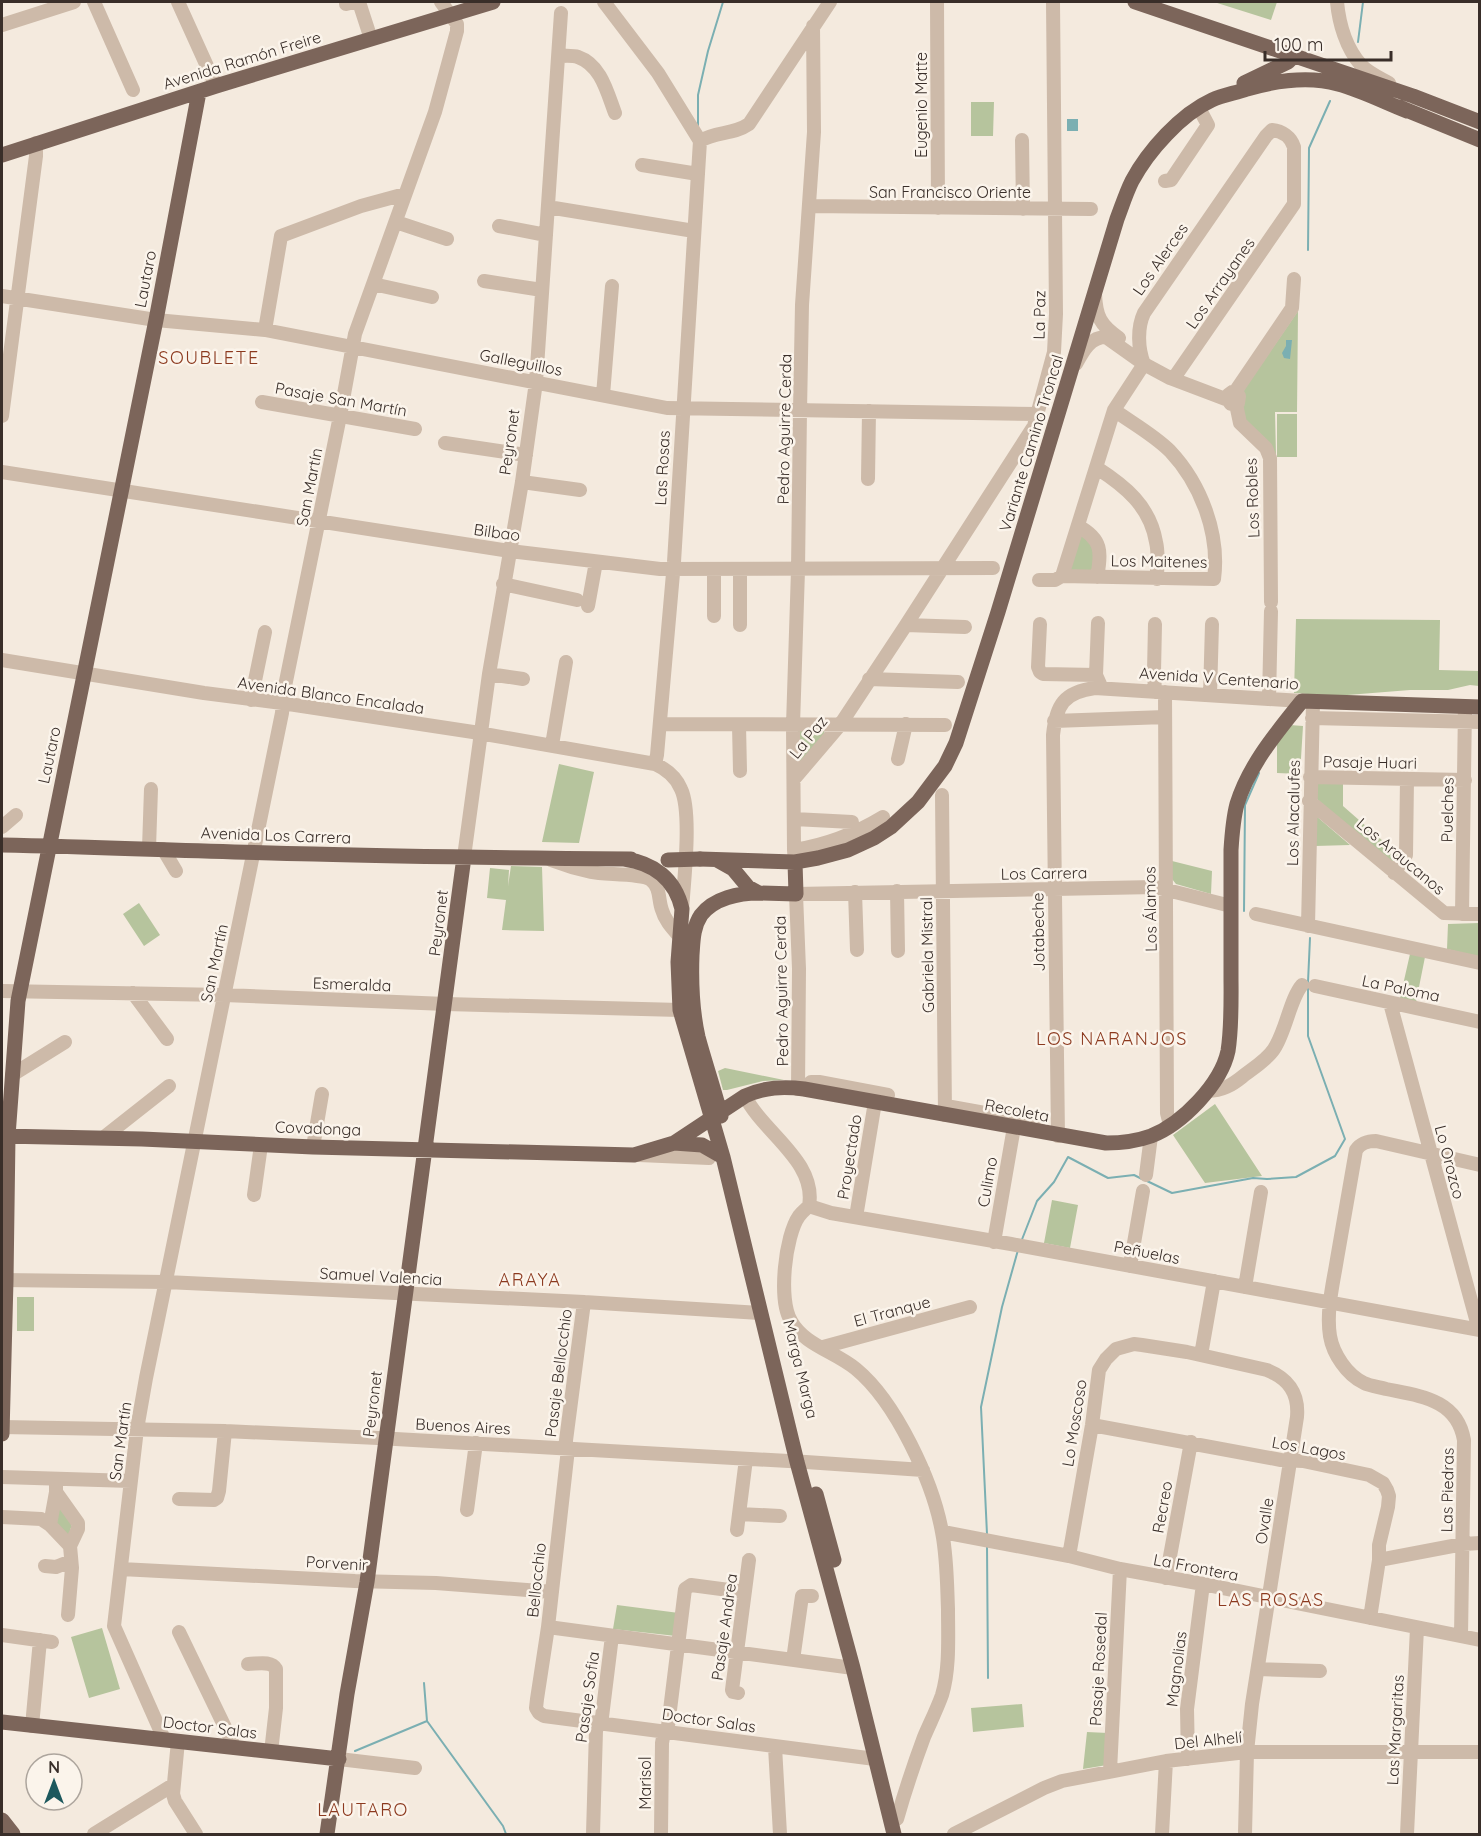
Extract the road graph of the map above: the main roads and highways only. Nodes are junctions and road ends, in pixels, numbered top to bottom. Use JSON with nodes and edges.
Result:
{"nodes":[{"id":1,"x":493,"y":2,"type":"edge"},
{"id":2,"x":1135,"y":2,"type":"edge"},
{"id":3,"x":1294,"y":57,"type":"junction"},
{"id":4,"x":199,"y":92,"type":"junction"},
{"id":5,"x":1206,"y":104,"type":"junction"},
{"id":6,"x":1410,"y":104,"type":"junction"},
{"id":7,"x":1479,"y":122,"type":"edge"},
{"id":8,"x":1479,"y":140,"type":"edge"},
{"id":9,"x":2,"y":155,"type":"edge"},
{"id":10,"x":1479,"y":698,"type":"edge"},
{"id":11,"x":1307,"y":701,"type":"joint"},
{"id":12,"x":1333,"y":702,"type":"junction"},
{"id":13,"x":1470,"y":712,"type":"edge"},
{"id":14,"x":2,"y":845,"type":"edge"},
{"id":15,"x":48,"y":846,"type":"junction"},
{"id":16,"x":794,"y":856,"type":"junction"},
{"id":17,"x":464,"y":857,"type":"junction"},
{"id":18,"x":624,"y":859,"type":"junction"},
{"id":19,"x":717,"y":860,"type":"junction"},
{"id":20,"x":759,"y":893,"type":"junction"},
{"id":21,"x":715,"y":1114,"type":"junction"},
{"id":22,"x":5,"y":1136,"type":"edge"},
{"id":23,"x":674,"y":1143,"type":"junction"},
{"id":24,"x":425,"y":1149,"type":"junction"},
{"id":25,"x":716,"y":1157,"type":"junction"},
{"id":26,"x":4,"y":1280,"type":"edge"},
{"id":27,"x":2,"y":1427,"type":"edge"},
{"id":28,"x":2,"y":1434,"type":"edge"},
{"id":29,"x":801,"y":1462,"type":"junction"},
{"id":30,"x":2,"y":1722,"type":"edge"},
{"id":31,"x":339,"y":1759,"type":"junction"},
{"id":32,"x":2,"y":1820,"type":"edge"},
{"id":33,"x":13,"y":1834,"type":"edge"},
{"id":34,"x":327,"y":1834,"type":"edge"},
{"id":35,"x":894,"y":1834,"type":"edge"},
{"id":36,"x":901,"y":1834,"type":"edge"}],
"edges":[{"from":1,"to":4,"type":"main road","name":"Avenida Ramón Freire"},
{"from":2,"to":3,"type":"main road"},
{"from":3,"to":5,"type":"main road"},
{"from":3,"to":6,"type":"main road"},
{"from":4,"to":9,"type":"main road","name":"Avenida Ramón Freire"},
{"from":4,"to":15,"type":"main road","name":"Lautaro"},
{"from":5,"to":6,"type":"main road","name":"Variante Camino Troncal"},
{"from":5,"to":16,"type":"main road","name":"Variante Camino Troncal"},
{"from":6,"to":7,"type":"main road"},
{"from":6,"to":8,"type":"main road"},
{"from":10,"to":12,"type":"main road","name":"Avenida V Centenario"},
{"from":11,"to":12,"type":"main road","name":"Avenida V Centenario"},
{"from":11,"to":21,"type":"main road","name":"Recoleta"},
{"from":12,"to":13,"type":"main road","name":"Avenida V Centenario"},
{"from":14,"to":15,"type":"main road","name":"Avenida Los Carrera"},
{"from":15,"to":17,"type":"main road","name":"Avenida Los Carrera"},
{"from":15,"to":22,"type":"main road","name":"Lautaro"},
{"from":16,"to":19,"type":"main road","name":"Variante Camino Troncal"},
{"from":16,"to":20,"type":"main road"},
{"from":17,"to":18,"type":"main road","name":"Avenida Los Carrera"},
{"from":17,"to":24,"type":"main road","name":"Peyronet"},
{"from":18,"to":19,"type":"main road","name":"Avenida Los Carrera","bridge":true},
{"from":18,"to":21,"type":"main road","name":"Marga Marga"},
{"from":19,"to":20,"type":"main road"},
{"from":20,"to":21,"type":"main road","name":"Marga Marga"},
{"from":21,"to":23,"type":"main road","name":"Covadonga"},
{"from":21,"to":25,"type":"main road","name":"Marga Marga"},
{"from":21,"to":29,"type":"main road","name":"Marga Marga"},
{"from":22,"to":24,"type":"main road","name":"Covadonga"},
{"from":22,"to":26,"type":"main road","name":"Lautaro"},
{"from":23,"to":24,"type":"main road","name":"Covadonga"},
{"from":23,"to":25,"type":"main road"},
{"from":24,"to":31,"type":"main road","name":"Peyronet"},
{"from":25,"to":29,"type":"main road","name":"Marga Marga"},
{"from":26,"to":27,"type":"main road","name":"Lautaro"},
{"from":27,"to":28,"type":"main road","name":"Lautaro"},
{"from":29,"to":35,"type":"main road","name":"Marga Marga"},
{"from":29,"to":36,"type":"main road","name":"Marga Marga"},
{"from":30,"to":31,"type":"main road","name":"Doctor Salas"},
{"from":31,"to":34,"type":"main road","name":"Peyronet"},
{"from":32,"to":33,"type":"main road"}]}
